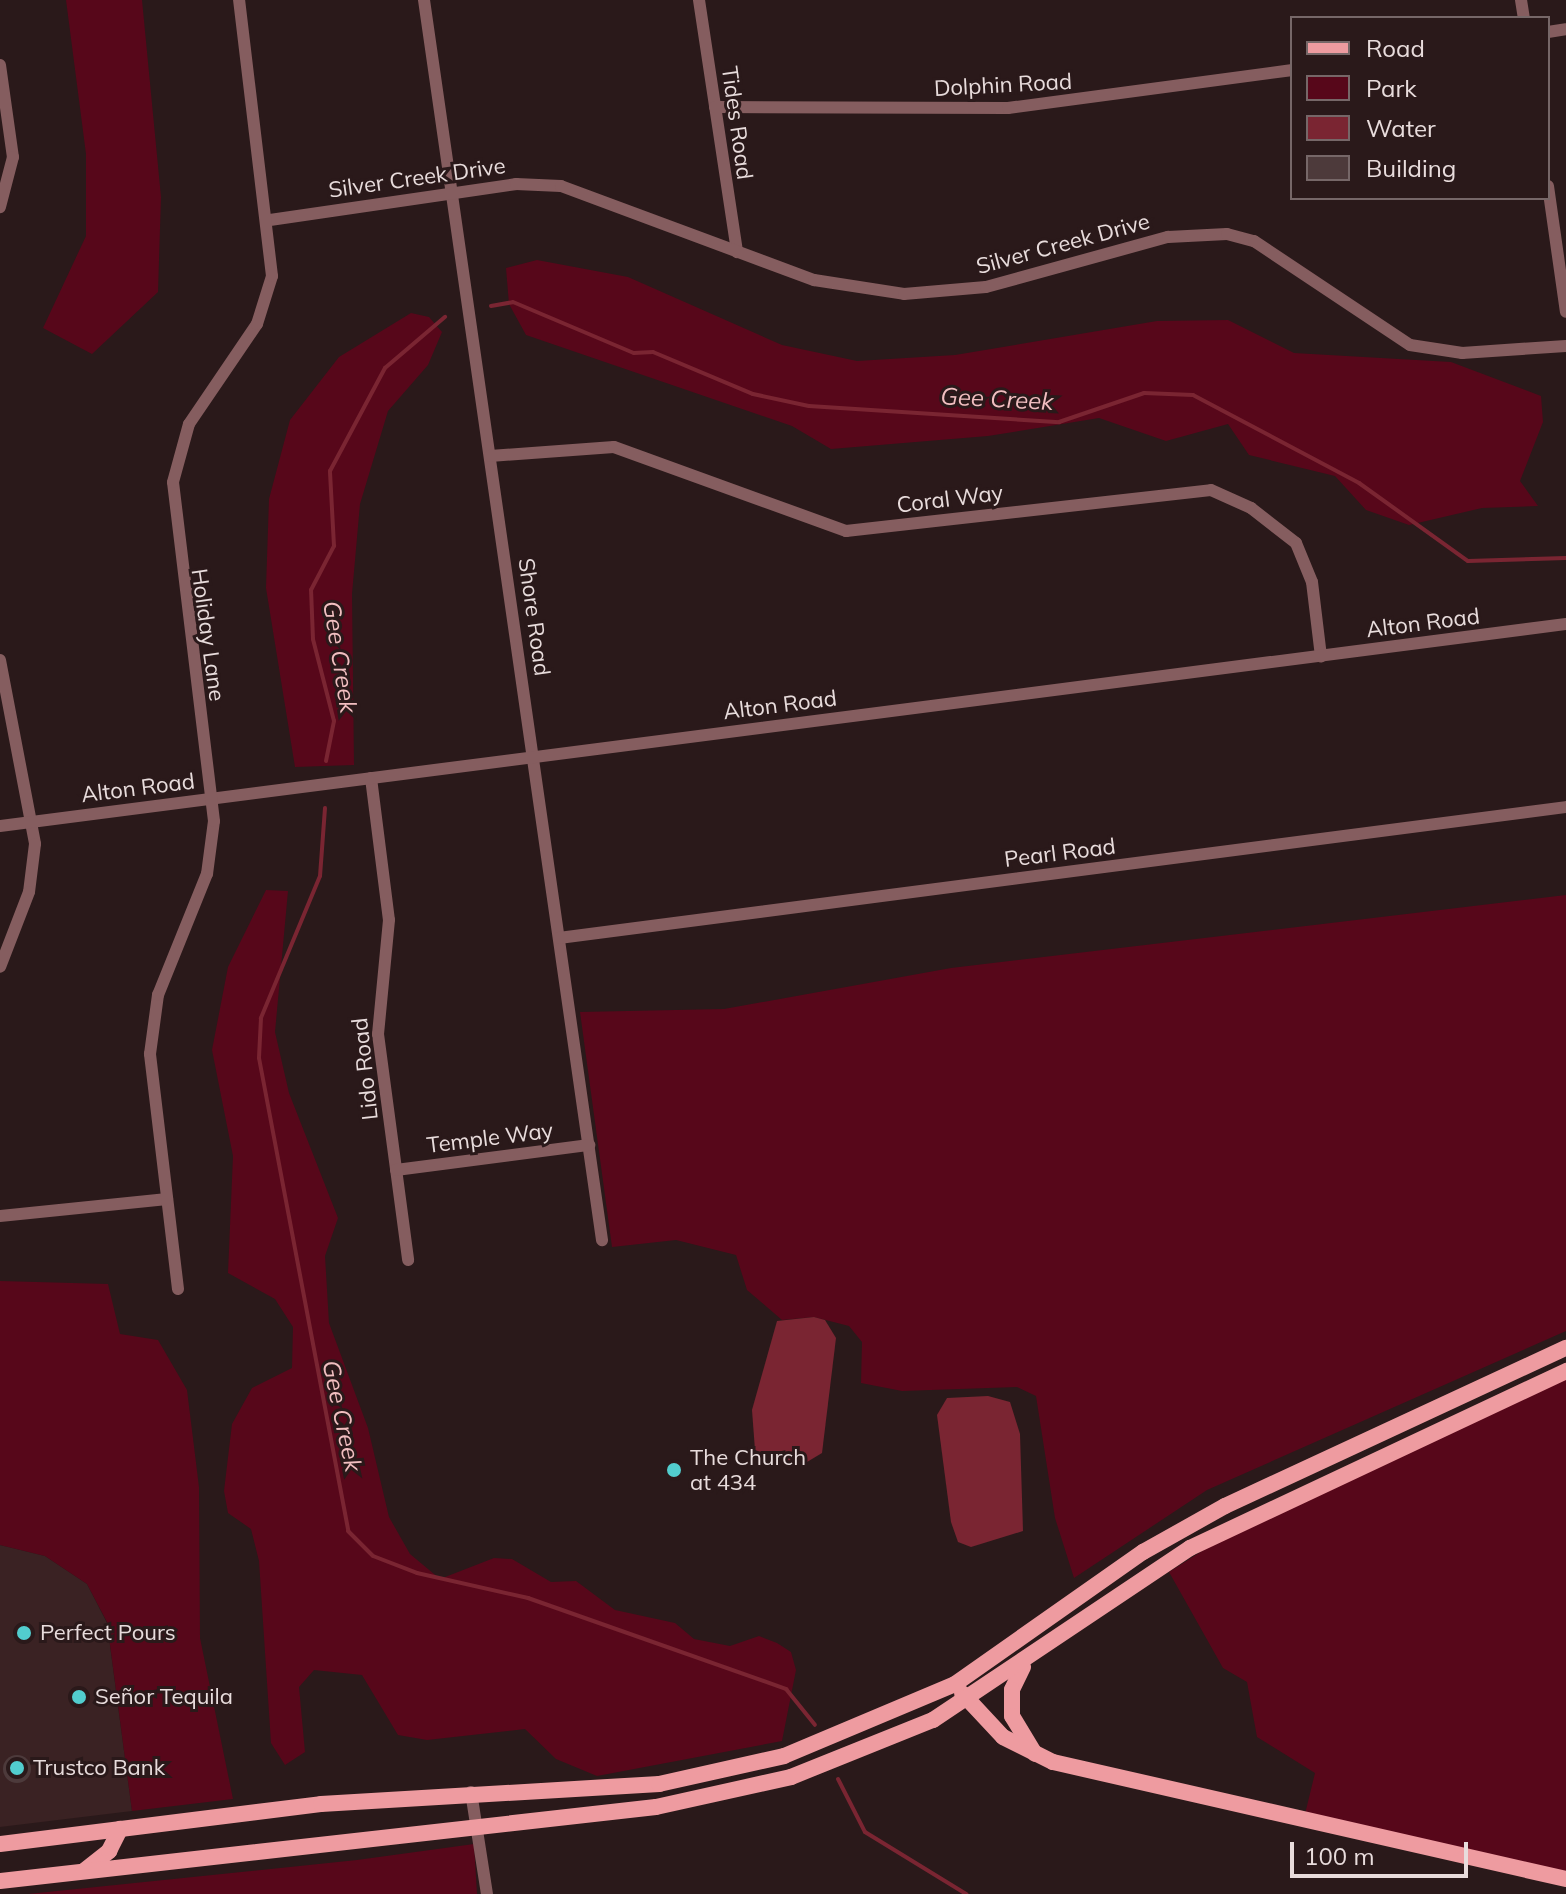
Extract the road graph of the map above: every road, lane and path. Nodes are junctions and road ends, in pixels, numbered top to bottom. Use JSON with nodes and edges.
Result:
{"nodes":[{"id":1,"x":239,"y":0,"type":"edge"},
{"id":2,"x":424,"y":0,"type":"edge"},
{"id":3,"x":699,"y":0,"type":"edge"},
{"id":4,"x":0,"y":65,"type":"edge"},
{"id":5,"x":1290,"y":70,"type":"edge"},
{"id":6,"x":715,"y":107,"type":"junction"},
{"id":7,"x":452,"y":193,"type":"junction"},
{"id":8,"x":1550,"y":200,"type":"edge"},
{"id":9,"x":0,"y":207,"type":"edge"},
{"id":10,"x":270,"y":220,"type":"junction"},
{"id":11,"x":737,"y":252,"type":"junction"},
{"id":12,"x":1566,"y":312,"type":"edge"},
{"id":13,"x":1566,"y":346,"type":"edge"},
{"id":14,"x":490,"y":456,"type":"junction"},
{"id":15,"x":1566,"y":624,"type":"edge"},
{"id":16,"x":1321,"y":656,"type":"junction"},
{"id":17,"x":0,"y":660,"type":"edge"},
{"id":18,"x":534,"y":757,"type":"junction"},
{"id":19,"x":371,"y":778,"type":"junction"},
{"id":20,"x":211,"y":799,"type":"junction"},
{"id":21,"x":1566,"y":807,"type":"edge"},
{"id":22,"x":34,"y":822,"type":"junction"},
{"id":23,"x":0,"y":826,"type":"edge"},
{"id":24,"x":559,"y":938,"type":"junction"},
{"id":25,"x":0,"y":967,"type":"edge"},
{"id":26,"x":589,"y":1145,"type":"junction"},
{"id":27,"x":396,"y":1170,"type":"junction"},
{"id":28,"x":167,"y":1199,"type":"junction"},
{"id":29,"x":0,"y":1216,"type":"edge"},
{"id":30,"x":602,"y":1240,"type":"dead end"},
{"id":31,"x":408,"y":1260,"type":"dead end"},
{"id":32,"x":178,"y":1289,"type":"dead end"},
{"id":33,"x":1566,"y":1348,"type":"edge"},
{"id":34,"x":1566,"y":1371,"type":"edge"},
{"id":35,"x":1356,"y":1444,"type":"junction"},
{"id":36,"x":1333,"y":1479,"type":"junction"},
{"id":37,"x":1024,"y":1665,"type":"junction"},
{"id":38,"x":955,"y":1684,"type":"junction"},
{"id":39,"x":968,"y":1700,"type":"junction"},
{"id":40,"x":1036,"y":1756,"type":"junction"},
{"id":41,"x":471,"y":1792,"type":"junction"},
{"id":42,"x":477,"y":1823,"type":"junction"},
{"id":43,"x":120,"y":1829,"type":"junction"},
{"id":44,"x":0,"y":1844,"type":"edge"},
{"id":45,"x":83,"y":1871,"type":"junction"},
{"id":46,"x":1566,"y":1879,"type":"edge"},
{"id":47,"x":0,"y":1881,"type":"edge"},
{"id":48,"x":487,"y":1894,"type":"edge"}],
"edges":[{"from":1,"to":10,"type":"street","name":"Holiday Lane"},
{"from":2,"to":7,"type":"street","name":"Shore Road"},
{"from":3,"to":6,"type":"street","name":"Tides Road"},
{"from":4,"to":9,"type":"street"},
{"from":5,"to":6,"type":"street","name":"Dolphin Road"},
{"from":6,"to":11,"type":"street","name":"Tides Road"},
{"from":7,"to":10,"type":"street","name":"Silver Creek Drive"},
{"from":7,"to":11,"type":"street","name":"Silver Creek Drive"},
{"from":7,"to":14,"type":"street","name":"Shore Road"},
{"from":8,"to":12,"type":"street"},
{"from":10,"to":20,"type":"street","name":"Holiday Lane"},
{"from":11,"to":13,"type":"street","name":"Silver Creek Drive"},
{"from":14,"to":16,"type":"street","name":"Coral Way"},
{"from":14,"to":18,"type":"street","name":"Shore Road"},
{"from":15,"to":16,"type":"street","name":"Alton Road"},
{"from":16,"to":18,"type":"street","name":"Alton Road"},
{"from":17,"to":22,"type":"street"},
{"from":18,"to":19,"type":"street","name":"Alton Road"},
{"from":18,"to":24,"type":"street","name":"Shore Road"},
{"from":19,"to":20,"type":"street","name":"Alton Road"},
{"from":19,"to":27,"type":"street","name":"Lido Road"},
{"from":20,"to":22,"type":"street","name":"Alton Road"},
{"from":20,"to":28,"type":"street","name":"Holiday Lane"},
{"from":21,"to":24,"type":"street","name":"Pearl Road"},
{"from":22,"to":23,"type":"street","name":"Alton Road"},
{"from":22,"to":25,"type":"street"},
{"from":24,"to":26,"type":"street","name":"Shore Road"},
{"from":26,"to":27,"type":"street","name":"Temple Way"},
{"from":26,"to":30,"type":"street","name":"Shore Road"},
{"from":27,"to":31,"type":"street","name":"Lido Road"},
{"from":28,"to":29,"type":"street"},
{"from":28,"to":32,"type":"street","name":"Holiday Lane"},
{"from":33,"to":35,"type":"main road"},
{"from":34,"to":36,"type":"main road"},
{"from":35,"to":36,"type":"main road"},
{"from":35,"to":38,"type":"main road"},
{"from":36,"to":37,"type":"main road"},
{"from":37,"to":39,"type":"main road"},
{"from":37,"to":40,"type":"main road"},
{"from":38,"to":39,"type":"main road"},
{"from":38,"to":41,"type":"main road"},
{"from":39,"to":40,"type":"main road"},
{"from":39,"to":42,"type":"main road"},
{"from":40,"to":46,"type":"main road"},
{"from":41,"to":42,"type":"street"},
{"from":41,"to":43,"type":"main road"},
{"from":42,"to":45,"type":"main road"},
{"from":42,"to":48,"type":"street"},
{"from":43,"to":44,"type":"main road"},
{"from":43,"to":45,"type":"main road"},
{"from":45,"to":47,"type":"main road"}]}
